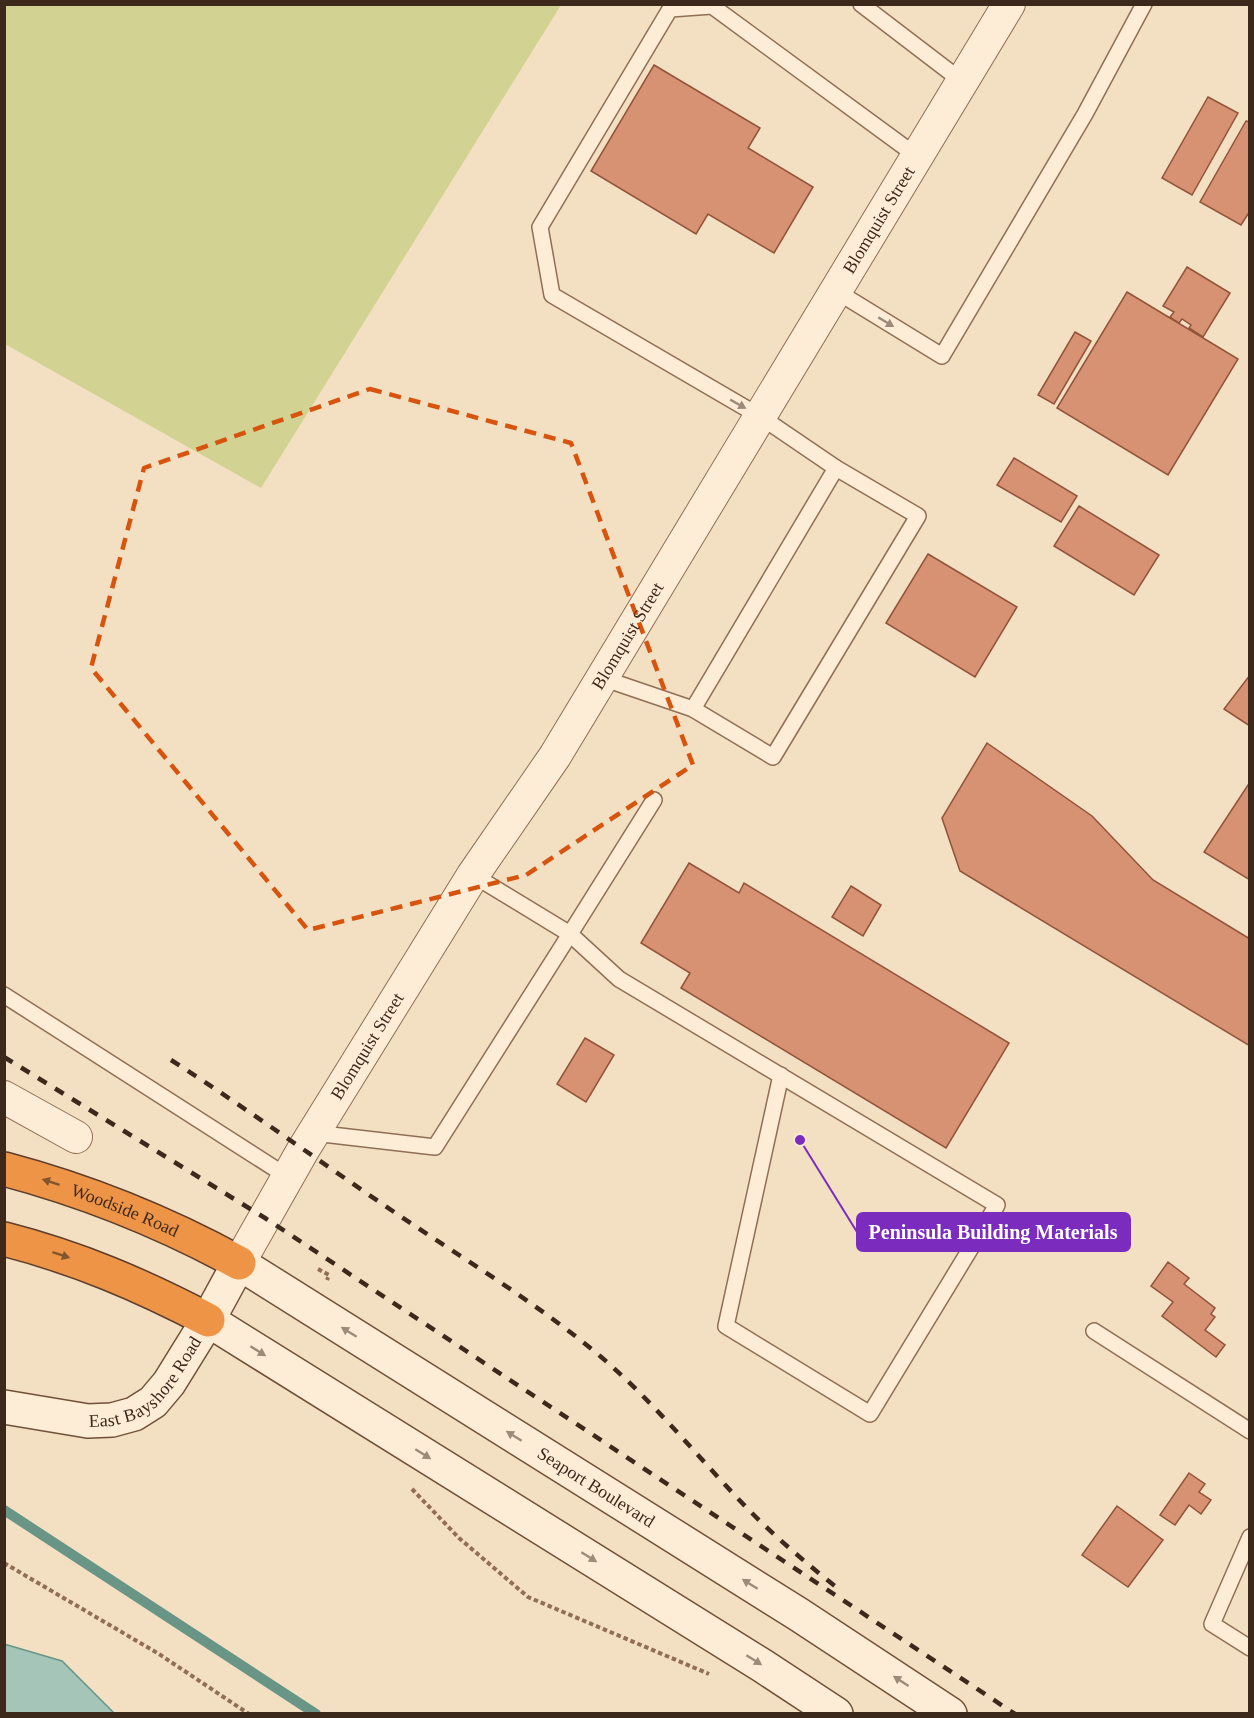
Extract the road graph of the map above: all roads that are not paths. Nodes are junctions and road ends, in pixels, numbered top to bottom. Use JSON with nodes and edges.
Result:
{"nodes":[{"id":1,"x":861,"y":4,"type":"edge"},
{"id":2,"x":1009,"y":4,"type":"edge"},
{"id":3,"x":1144,"y":4,"type":"edge"},
{"id":4,"x":963,"y":82,"type":"junction"},
{"id":5,"x":918,"y":156,"type":"junction"},
{"id":6,"x":836,"y":291,"type":"junction"},
{"id":7,"x":761,"y":417,"type":"junction"},
{"id":8,"x":836,"y":468,"type":"junction"},
{"id":9,"x":602,"y":678,"type":"junction"},
{"id":10,"x":693,"y":709,"type":"junction"},
{"id":11,"x":654,"y":800,"type":"dead end"},
{"id":12,"x":473,"y":875,"type":"junction"},
{"id":13,"x":570,"y":934,"type":"junction"},
{"id":14,"x":4,"y":995,"type":"edge"},
{"id":15,"x":781,"y":1075,"type":"junction"},
{"id":16,"x":4,"y":1097,"type":"edge"},
{"id":17,"x":314,"y":1133,"type":"junction"},
{"id":18,"x":76,"y":1137,"type":"dead end"},
{"id":19,"x":4,"y":1169,"type":"edge"},
{"id":20,"x":288,"y":1177,"type":"junction"},
{"id":21,"x":4,"y":1239,"type":"edge"},
{"id":22,"x":239,"y":1263,"type":"junction"},
{"id":23,"x":208,"y":1320,"type":"junction"},
{"id":24,"x":1094,"y":1331,"type":"dead end"},
{"id":25,"x":4,"y":1407,"type":"edge"},
{"id":26,"x":1250,"y":1431,"type":"edge"},
{"id":27,"x":1250,"y":1537,"type":"edge"},
{"id":28,"x":1250,"y":1648,"type":"edge"},
{"id":29,"x":836,"y":1713,"type":"edge"},
{"id":30,"x":950,"y":1713,"type":"edge"}],
"edges":[{"from":1,"to":4,"type":"lane"},
{"from":2,"to":4,"type":"street","name":"Blomquist Street"},
{"from":6,"to":3,"type":"lane","one_way":true},
{"from":4,"to":5,"type":"street","name":"Blomquist Street"},
{"from":5,"to":6,"type":"street","name":"Blomquist Street"},
{"from":5,"to":7,"type":"lane","one_way":true},
{"from":6,"to":7,"type":"street","name":"Blomquist Street"},
{"from":7,"to":8,"type":"lane"},
{"from":7,"to":9,"type":"street","name":"Blomquist Street"},
{"from":8,"to":10,"type":"lane"},
{"from":8,"to":10,"type":"lane"},
{"from":9,"to":10,"type":"lane"},
{"from":9,"to":12,"type":"street","name":"Blomquist Street"},
{"from":11,"to":13,"type":"lane"},
{"from":12,"to":13,"type":"lane"},
{"from":12,"to":17,"type":"street","name":"Blomquist Street"},
{"from":13,"to":15,"type":"lane"},
{"from":13,"to":17,"type":"lane"},
{"from":14,"to":20,"type":"lane"},
{"from":15,"to":15,"type":"lane"},
{"from":16,"to":18,"type":"street"},
{"from":17,"to":20,"type":"street","name":"Blomquist Street"},
{"from":22,"to":19,"type":"highway","name":"Woodside Road","one_way":true},
{"from":20,"to":22,"type":"street","name":"Blomquist Street"},
{"from":21,"to":23,"type":"highway","one_way":true},
{"from":22,"to":23,"type":"main road","name":"East Bayshore Road"},
{"from":30,"to":22,"type":"main road","name":"Seaport Boulevard","one_way":true},
{"from":23,"to":25,"type":"main road","name":"East Bayshore Road"},
{"from":23,"to":29,"type":"main road","one_way":true},
{"from":24,"to":26,"type":"lane"},
{"from":27,"to":28,"type":"lane"}]}
